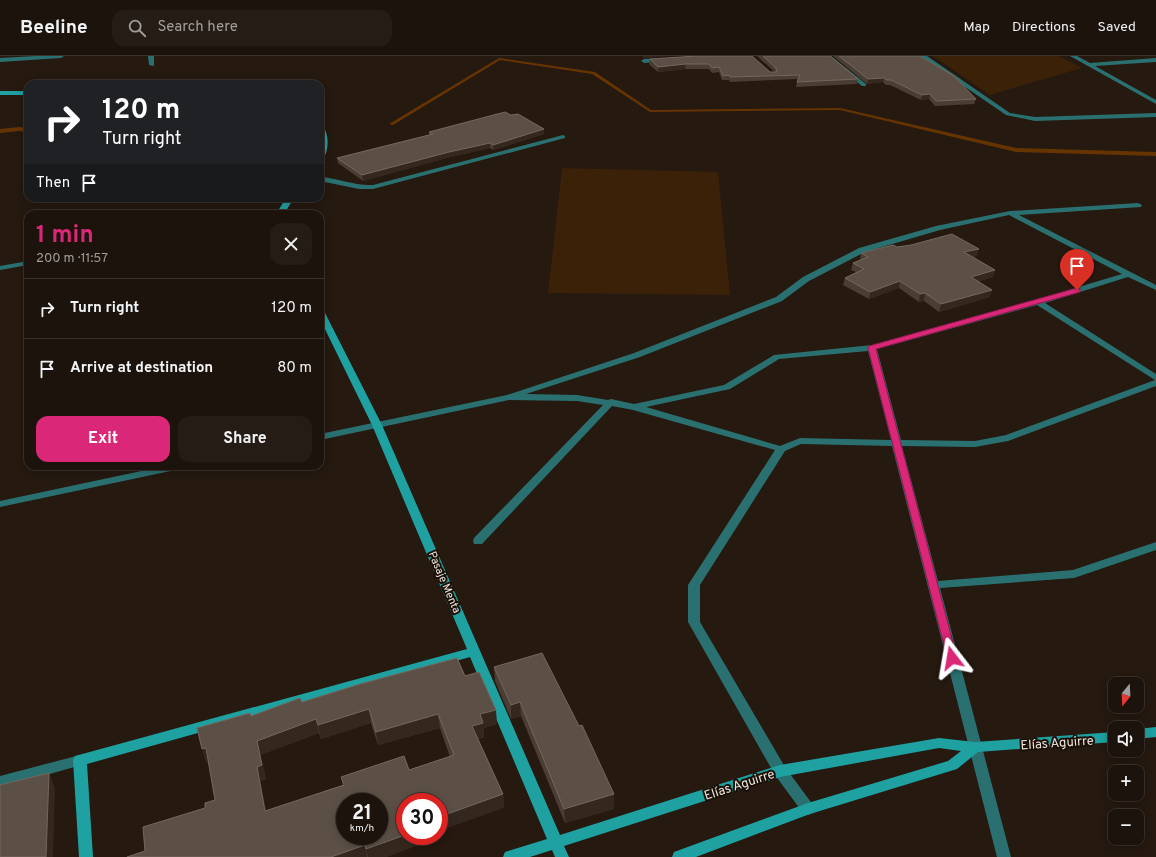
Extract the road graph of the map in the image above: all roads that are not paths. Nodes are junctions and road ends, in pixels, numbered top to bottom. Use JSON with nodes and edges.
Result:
{"nodes":[{"id":1,"x":61,"y":56,"type":"edge"},
{"id":2,"x":151,"y":56,"type":"edge"},
{"id":3,"x":828,"y":56,"type":"edge"},
{"id":4,"x":923,"y":56,"type":"edge"},
{"id":5,"x":1073,"y":56,"type":"edge"},
{"id":6,"x":0,"y":60,"type":"edge"},
{"id":7,"x":667,"y":60,"type":"edge"},
{"id":8,"x":1156,"y":60,"type":"edge"},
{"id":9,"x":644,"y":61,"type":"dead end"},
{"id":10,"x":152,"y":65,"type":"dead end"},
{"id":11,"x":1089,"y":65,"type":"junction"},
{"id":12,"x":864,"y":85,"type":"dead end"},
{"id":13,"x":0,"y":93,"type":"edge"},
{"id":14,"x":24,"y":93,"type":"edge"},
{"id":15,"x":1156,"y":102,"type":"edge"},
{"id":16,"x":1156,"y":115,"type":"edge"},
{"id":17,"x":324,"y":132,"type":"edge"},
{"id":18,"x":563,"y":137,"type":"dead end"},
{"id":19,"x":324,"y":154,"type":"edge"},
{"id":20,"x":324,"y":179,"type":"edge"},
{"id":21,"x":1138,"y":205,"type":"dead end"},
{"id":22,"x":1010,"y":213,"type":"junction"},
{"id":23,"x":24,"y":264,"type":"edge"},
{"id":24,"x":0,"y":268,"type":"edge"},
{"id":25,"x":1130,"y":274,"type":"junction"},
{"id":26,"x":1156,"y":288,"type":"edge"},
{"id":27,"x":1038,"y":302,"type":"junction"},
{"id":28,"x":324,"y":319,"type":"edge"},
{"id":29,"x":872,"y":348,"type":"junction"},
{"id":30,"x":1156,"y":378,"type":"edge"},
{"id":31,"x":1156,"y":383,"type":"edge"},
{"id":32,"x":509,"y":397,"type":"junction"},
{"id":33,"x":611,"y":402,"type":"junction"},
{"id":34,"x":634,"y":407,"type":"junction"},
{"id":35,"x":377,"y":425,"type":"junction"},
{"id":36,"x":324,"y":436,"type":"edge"},
{"id":37,"x":896,"y":443,"type":"junction"},
{"id":38,"x":781,"y":449,"type":"junction"},
{"id":39,"x":154,"y":470,"type":"edge"},
{"id":40,"x":0,"y":504,"type":"edge"},
{"id":41,"x":478,"y":541,"type":"dead end"},
{"id":42,"x":1156,"y":546,"type":"edge"},
{"id":43,"x":933,"y":584,"type":"junction"},
{"id":44,"x":475,"y":651,"type":"junction"},
{"id":45,"x":1156,"y":732,"type":"edge"},
{"id":46,"x":1144,"y":733,"type":"edge"},
{"id":47,"x":1108,"y":738,"type":"edge"},
{"id":48,"x":975,"y":747,"type":"junction"},
{"id":49,"x":80,"y":760,"type":"junction"},
{"id":50,"x":780,"y":770,"type":"junction"},
{"id":51,"x":0,"y":782,"type":"edge"},
{"id":52,"x":808,"y":809,"type":"junction"},
{"id":53,"x":556,"y":842,"type":"junction"},
{"id":54,"x":86,"y":857,"type":"edge"},
{"id":55,"x":510,"y":857,"type":"edge"},
{"id":56,"x":562,"y":857,"type":"edge"},
{"id":57,"x":679,"y":857,"type":"edge"},
{"id":58,"x":1004,"y":857,"type":"edge"}],
"edges":[{"from":1,"to":6,"type":"street"},
{"from":2,"to":10,"type":"street"},
{"from":3,"to":12,"type":"street"},
{"from":4,"to":16,"type":"street"},
{"from":5,"to":11,"type":"street"},
{"from":7,"to":9,"type":"street"},
{"from":8,"to":11,"type":"street"},
{"from":11,"to":15,"type":"street"},
{"from":13,"to":14,"type":"street"},
{"from":17,"to":19,"type":"street"},
{"from":18,"to":20,"type":"street"},
{"from":21,"to":22,"type":"street"},
{"from":22,"to":25,"type":"street"},
{"from":22,"to":32,"type":"street"},
{"from":23,"to":24,"type":"street"},
{"from":25,"to":26,"type":"street"},
{"from":25,"to":27,"type":"street"},
{"from":27,"to":29,"type":"street"},
{"from":27,"to":30,"type":"street"},
{"from":28,"to":35,"type":"street","name":"Pasaje Menta"},
{"from":29,"to":34,"type":"street"},
{"from":29,"to":37,"type":"street"},
{"from":31,"to":37,"type":"street"},
{"from":32,"to":33,"type":"street"},
{"from":32,"to":35,"type":"street"},
{"from":33,"to":34,"type":"street"},
{"from":33,"to":41,"type":"street"},
{"from":34,"to":38,"type":"street"},
{"from":35,"to":36,"type":"street"},
{"from":35,"to":44,"type":"street","name":"Pasaje Menta"},
{"from":37,"to":38,"type":"street"},
{"from":37,"to":43,"type":"street"},
{"from":38,"to":50,"type":"street"},
{"from":39,"to":40,"type":"street"},
{"from":42,"to":43,"type":"street"},
{"from":43,"to":48,"type":"street"},
{"from":44,"to":49,"type":"street"},
{"from":44,"to":53,"type":"street","name":"Pasaje Menta"},
{"from":45,"to":46,"type":"street"},
{"from":47,"to":48,"type":"street","name":"Elías Aguirre"},
{"from":48,"to":50,"type":"street","name":"Elías Aguirre"},
{"from":48,"to":52,"type":"street"},
{"from":48,"to":58,"type":"street"},
{"from":49,"to":51,"type":"street"},
{"from":49,"to":54,"type":"street"},
{"from":50,"to":52,"type":"street"},
{"from":50,"to":53,"type":"street","name":"Elías Aguirre"},
{"from":52,"to":57,"type":"street"},
{"from":53,"to":55,"type":"street","name":"Elías Aguirre"},
{"from":53,"to":56,"type":"street","name":"Pasaje Menta"}]}
